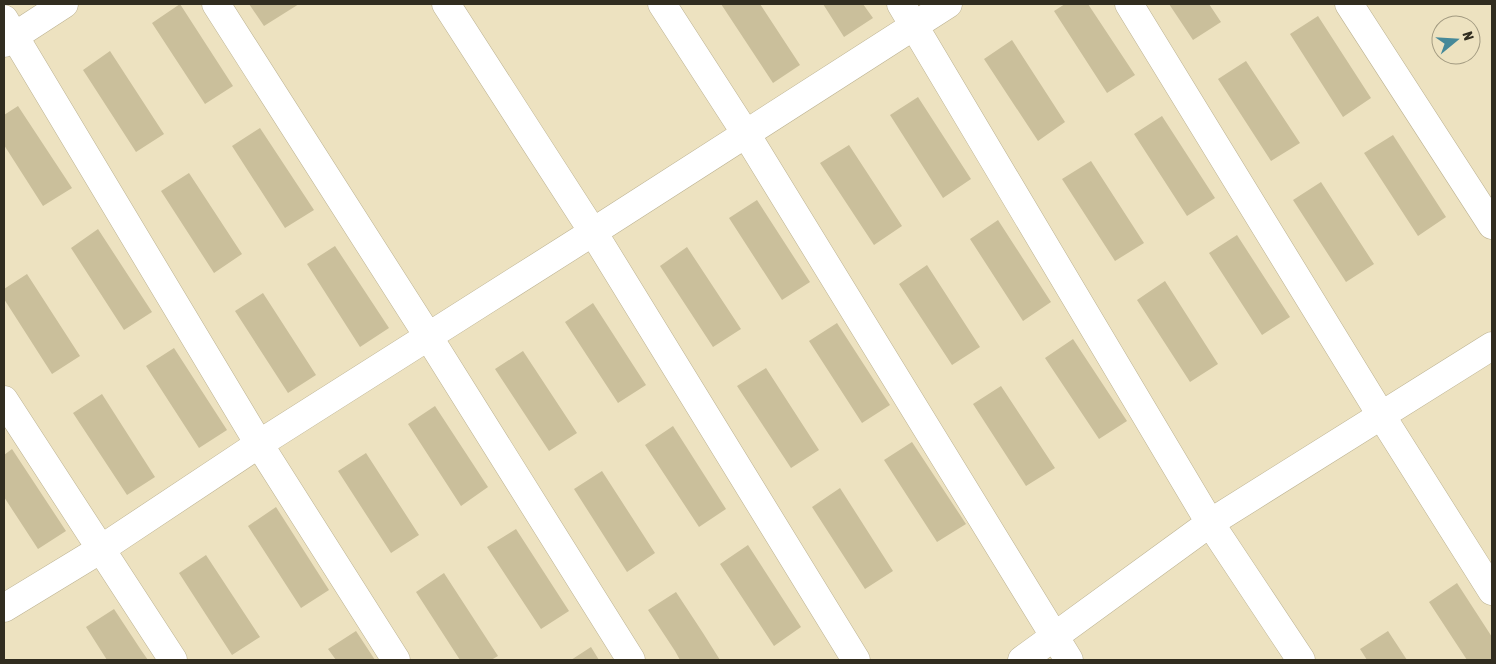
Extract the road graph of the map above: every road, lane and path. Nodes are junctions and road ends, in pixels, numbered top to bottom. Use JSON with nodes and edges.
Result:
{"nodes":[{"id":1,"x":64,"y":4,"type":"edge"},
{"id":2,"x":216,"y":4,"type":"edge"},
{"id":3,"x":446,"y":4,"type":"edge"},
{"id":4,"x":662,"y":4,"type":"edge"},
{"id":5,"x":948,"y":4,"type":"edge"},
{"id":6,"x":1129,"y":4,"type":"edge"},
{"id":7,"x":1349,"y":4,"type":"edge"},
{"id":8,"x":908,"y":14,"type":"edge"},
{"id":9,"x":7,"y":33,"type":"edge"},
{"id":10,"x":746,"y":134,"type":"junction"},
{"id":11,"x":1492,"y":225,"type":"edge"},
{"id":12,"x":593,"y":232,"type":"junction"},
{"id":13,"x":428,"y":336,"type":"junction"},
{"id":14,"x":1492,"y":346,"type":"edge"},
{"id":15,"x":4,"y":400,"type":"edge"},
{"id":16,"x":1381,"y":415,"type":"junction"},
{"id":17,"x":259,"y":444,"type":"junction"},
{"id":18,"x":1210,"y":522,"type":"junction"},
{"id":19,"x":102,"y":549,"type":"junction"},
{"id":20,"x":1492,"y":591,"type":"edge"},
{"id":21,"x":4,"y":608,"type":"edge"},
{"id":22,"x":1054,"y":638,"type":"junction"},
{"id":23,"x":173,"y":660,"type":"edge"},
{"id":24,"x":396,"y":660,"type":"edge"},
{"id":25,"x":632,"y":660,"type":"edge"},
{"id":26,"x":856,"y":660,"type":"edge"},
{"id":27,"x":1022,"y":660,"type":"edge"},
{"id":28,"x":1069,"y":660,"type":"edge"},
{"id":29,"x":1302,"y":660,"type":"edge"}],
"edges":[{"from":1,"to":9,"type":"street"},
{"from":2,"to":13,"type":"street"},
{"from":3,"to":12,"type":"street"},
{"from":4,"to":10,"type":"street"},
{"from":5,"to":8,"type":"street"},
{"from":6,"to":16,"type":"street"},
{"from":7,"to":11,"type":"street"},
{"from":8,"to":10,"type":"street"},
{"from":8,"to":18,"type":"street"},
{"from":9,"to":17,"type":"street"},
{"from":10,"to":12,"type":"street"},
{"from":10,"to":22,"type":"street"},
{"from":12,"to":13,"type":"street"},
{"from":12,"to":26,"type":"street"},
{"from":13,"to":17,"type":"street"},
{"from":13,"to":25,"type":"street"},
{"from":14,"to":16,"type":"street"},
{"from":15,"to":19,"type":"street"},
{"from":16,"to":18,"type":"street"},
{"from":16,"to":20,"type":"street"},
{"from":17,"to":19,"type":"street"},
{"from":17,"to":24,"type":"street"},
{"from":18,"to":22,"type":"street"},
{"from":18,"to":29,"type":"street"},
{"from":19,"to":21,"type":"street"},
{"from":19,"to":23,"type":"street"},
{"from":22,"to":27,"type":"street"},
{"from":22,"to":28,"type":"street"}]}
